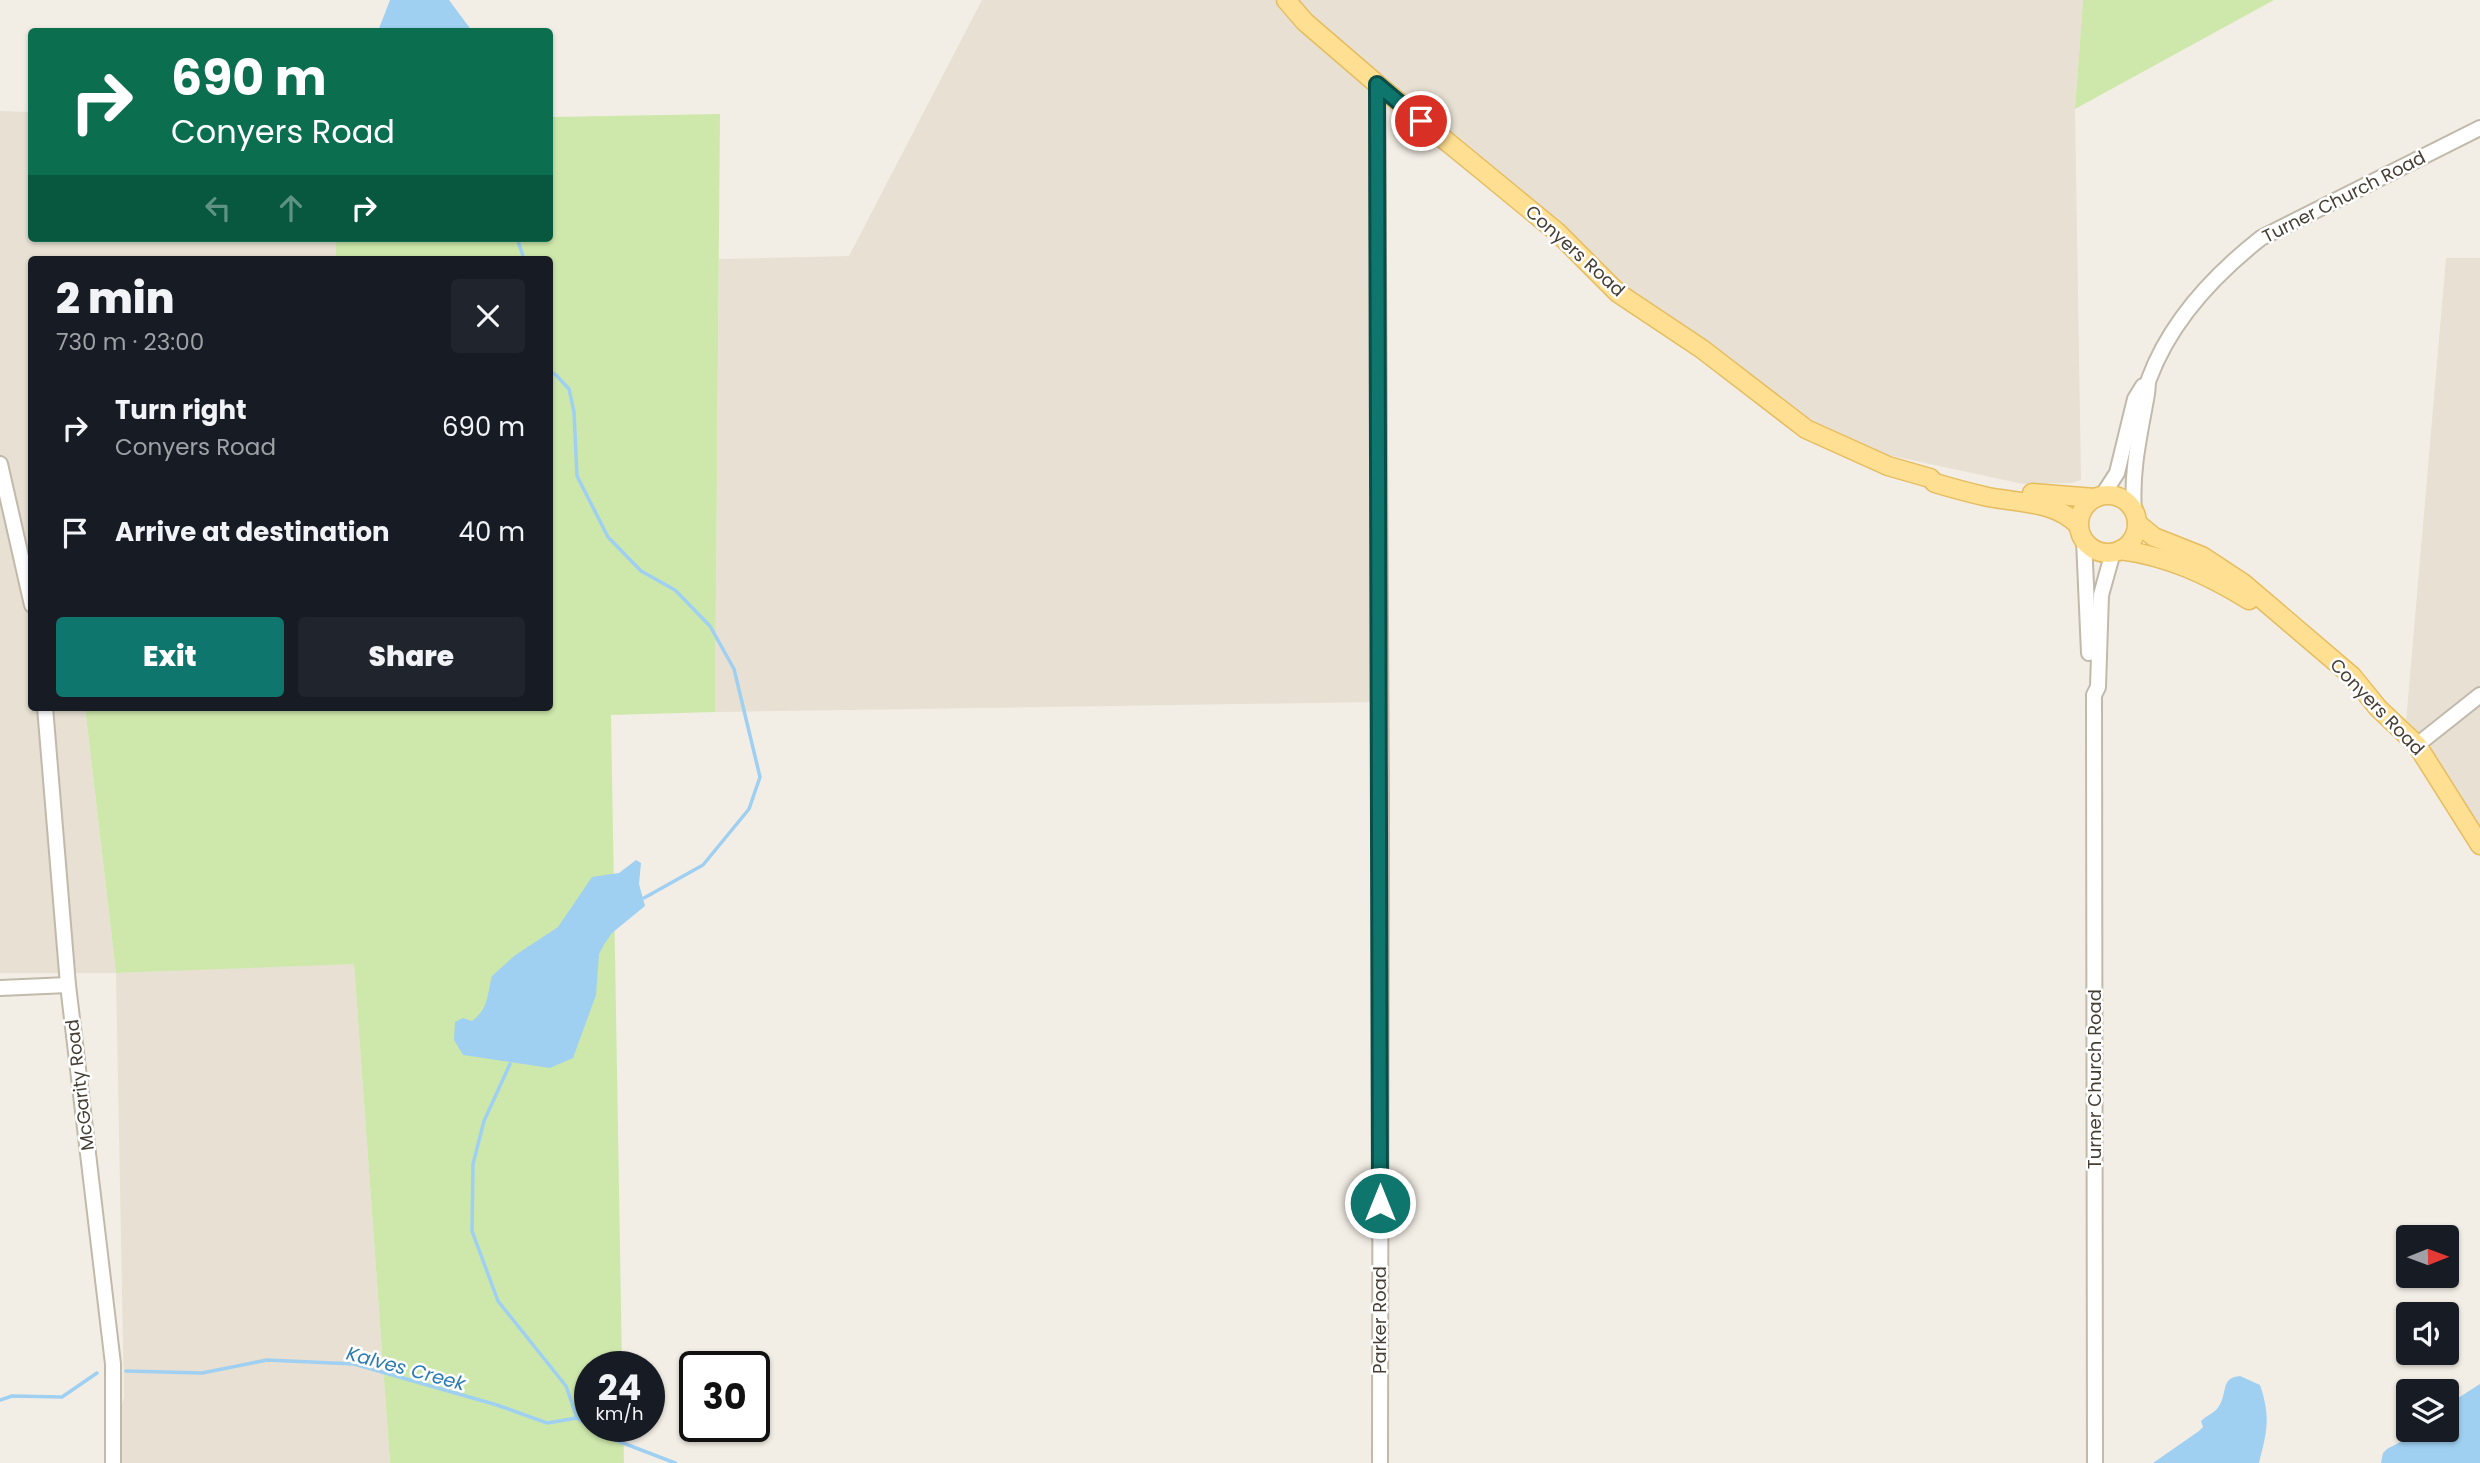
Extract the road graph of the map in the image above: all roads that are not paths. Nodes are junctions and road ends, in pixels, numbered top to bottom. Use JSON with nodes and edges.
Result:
{"nodes":[{"id":1,"x":1286,"y":0,"type":"edge"},
{"id":2,"x":1377,"y":84,"type":"junction"},
{"id":3,"x":2480,"y":128,"type":"edge"},
{"id":4,"x":2147,"y":383,"type":"junction"},
{"id":5,"x":0,"y":464,"type":"edge"},
{"id":6,"x":1930,"y":478,"type":"junction"},
{"id":7,"x":2099,"y":497,"type":"junction"},
{"id":8,"x":2136,"y":517,"type":"junction"},
{"id":9,"x":2082,"y":533,"type":"junction"},
{"id":10,"x":2116,"y":551,"type":"junction"},
{"id":11,"x":28,"y":587,"type":"edge"},
{"id":12,"x":2281,"y":617,"type":"junction"},
{"id":13,"x":2094,"y":695,"type":"junction"},
{"id":14,"x":2480,"y":695,"type":"edge"},
{"id":15,"x":46,"y":711,"type":"edge"},
{"id":16,"x":2417,"y":745,"type":"junction"},
{"id":17,"x":2480,"y":845,"type":"edge"},
{"id":18,"x":68,"y":985,"type":"junction"},
{"id":19,"x":0,"y":988,"type":"edge"},
{"id":20,"x":113,"y":1463,"type":"edge"},
{"id":21,"x":1380,"y":1463,"type":"edge"},
{"id":22,"x":2095,"y":1463,"type":"edge"}],
"edges":[{"from":1,"to":2,"type":"main road","name":"Conyers Road"},
{"from":2,"to":6,"type":"main road","name":"Conyers Road"},
{"from":2,"to":21,"type":"street","name":"Parker Road"},
{"from":3,"to":4,"type":"street","name":"Turner Church Road"},
{"from":4,"to":7,"type":"street","name":"Turner Church Road"},
{"from":4,"to":8,"type":"street","name":"Turner Church Road"},
{"from":5,"to":11,"type":"street"},
{"from":6,"to":7,"type":"main road","name":"Conyers Road"},
{"from":6,"to":9,"type":"main road","name":"Conyers Road"},
{"from":7,"to":8,"type":"main road"},
{"from":7,"to":9,"type":"main road"},
{"from":8,"to":10,"type":"main road"},
{"from":8,"to":12,"type":"main road","name":"Conyers Road"},
{"from":9,"to":10,"type":"main road"},
{"from":9,"to":13,"type":"street","name":"Turner Church Road"},
{"from":10,"to":12,"type":"main road","name":"Conyers Road"},
{"from":10,"to":13,"type":"street","name":"Turner Church Road"},
{"from":12,"to":16,"type":"main road","name":"Conyers Road"},
{"from":13,"to":22,"type":"street","name":"Turner Church Road"},
{"from":14,"to":16,"type":"street"},
{"from":15,"to":18,"type":"street","name":"McGarity Road"},
{"from":16,"to":17,"type":"main road","name":"Conyers Road"},
{"from":18,"to":19,"type":"street"},
{"from":18,"to":20,"type":"street","name":"McGarity Road"}]}
